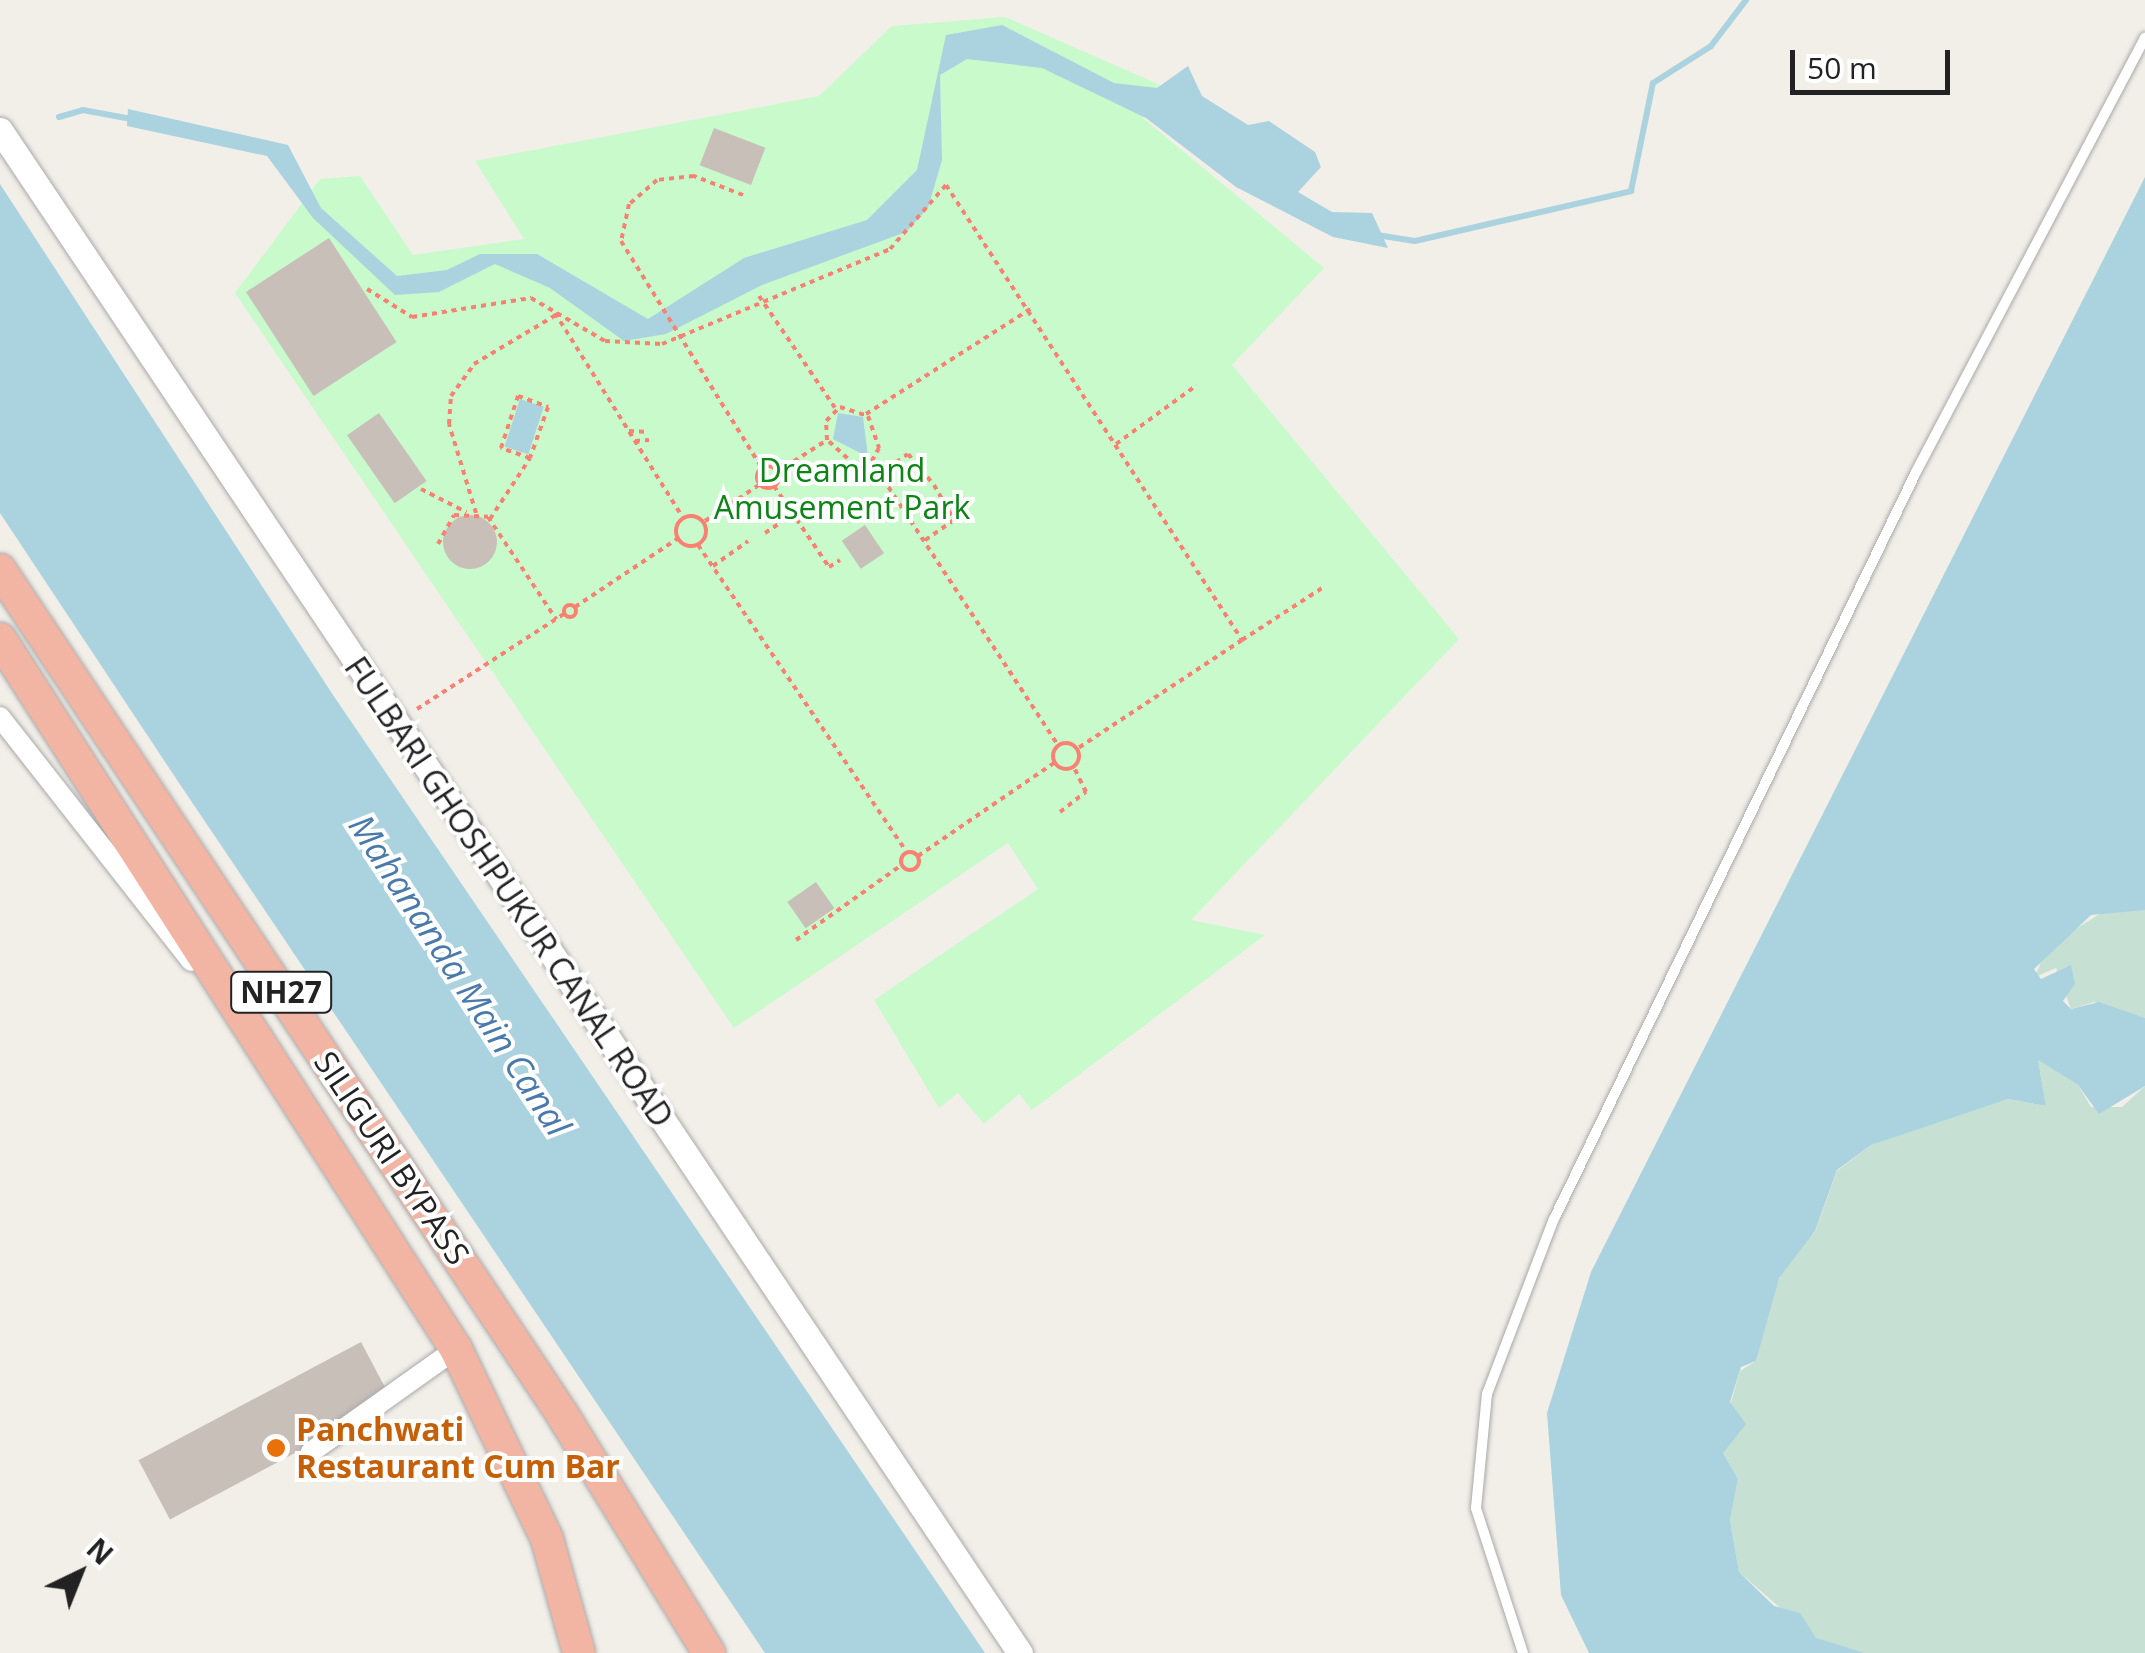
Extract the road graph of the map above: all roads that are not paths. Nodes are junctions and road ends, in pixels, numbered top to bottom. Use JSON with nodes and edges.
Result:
{"nodes":[{"id":1,"x":2145,"y":38,"type":"edge"},
{"id":2,"x":0,"y":130,"type":"edge"},
{"id":3,"x":0,"y":570,"type":"edge"},
{"id":4,"x":0,"y":639,"type":"edge"},
{"id":5,"x":0,"y":717,"type":"edge"},
{"id":6,"x":250,"y":1025,"type":"junction"},
{"id":7,"x":456,"y":1349,"type":"junction"},
{"id":8,"x":311,"y":1452,"type":"dead end"},
{"id":9,"x":579,"y":1653,"type":"edge"},
{"id":10,"x":709,"y":1653,"type":"edge"},
{"id":11,"x":1020,"y":1653,"type":"edge"},
{"id":12,"x":1523,"y":1653,"type":"edge"}],
"edges":[{"from":1,"to":12,"type":"lane"},
{"from":2,"to":11,"type":"street","name":"FULBARI GHOSHPUKUR CANAL ROAD"},
{"from":3,"to":10,"type":"highway","name":"SILIGURI BYPASS","number":"NH27"},
{"from":4,"to":6,"type":"highway","number":"NH27"},
{"from":5,"to":6,"type":"street"},
{"from":6,"to":7,"type":"highway","number":"NH27"},
{"from":7,"to":8,"type":"street"},
{"from":7,"to":9,"type":"highway","number":"NH27"}]}
